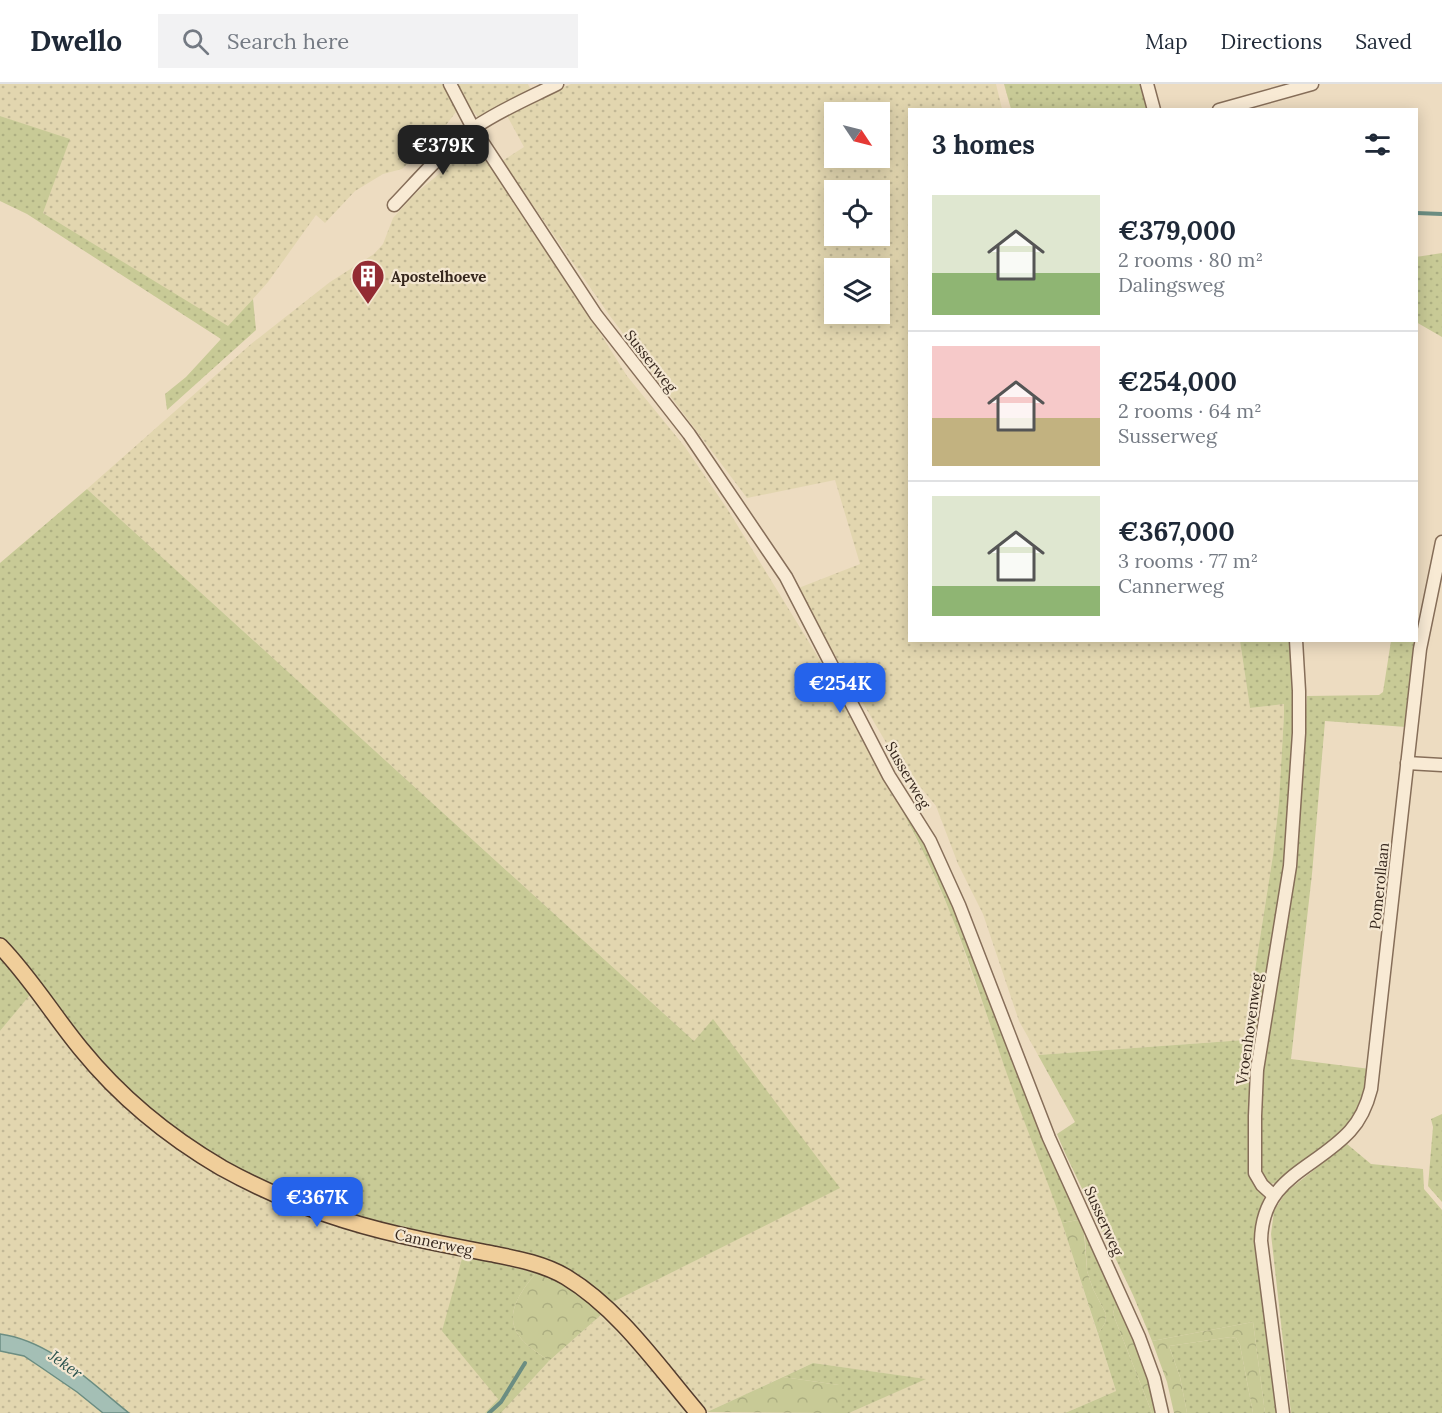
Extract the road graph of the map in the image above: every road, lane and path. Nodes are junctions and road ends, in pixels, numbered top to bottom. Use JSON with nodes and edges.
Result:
{"nodes":[{"id":1,"x":450,"y":84,"type":"edge"},
{"id":2,"x":557,"y":84,"type":"edge"},
{"id":3,"x":1147,"y":84,"type":"edge"},
{"id":4,"x":1312,"y":84,"type":"edge"},
{"id":5,"x":1153,"y":108,"type":"edge"},
{"id":6,"x":1226,"y":108,"type":"edge"},
{"id":7,"x":473,"y":128,"type":"junction"},
{"id":8,"x":394,"y":205,"type":"dead end"},
{"id":9,"x":1442,"y":542,"type":"edge"},
{"id":10,"x":1296,"y":642,"type":"edge"},
{"id":11,"x":1407,"y":763,"type":"junction"},
{"id":12,"x":1442,"y":765,"type":"edge"},
{"id":13,"x":0,"y":946,"type":"edge"},
{"id":14,"x":1273,"y":1195,"type":"junction"},
{"id":15,"x":698,"y":1413,"type":"edge"},
{"id":16,"x":1162,"y":1413,"type":"edge"},
{"id":17,"x":1283,"y":1413,"type":"edge"}],
"edges":[{"from":1,"to":7,"type":"street","name":"Susserweg"},
{"from":2,"to":7,"type":"street"},
{"from":3,"to":5,"type":"street"},
{"from":4,"to":6,"type":"street"},
{"from":7,"to":8,"type":"street"},
{"from":7,"to":16,"type":"street","name":"Susserweg"},
{"from":9,"to":11,"type":"street","name":"Pomerollaan"},
{"from":10,"to":14,"type":"street","name":"Vroenhovenweg"},
{"from":11,"to":12,"type":"street"},
{"from":11,"to":14,"type":"street","name":"Pomerollaan"},
{"from":13,"to":15,"type":"main road","name":"Cannerweg"},
{"from":14,"to":17,"type":"street"}]}
